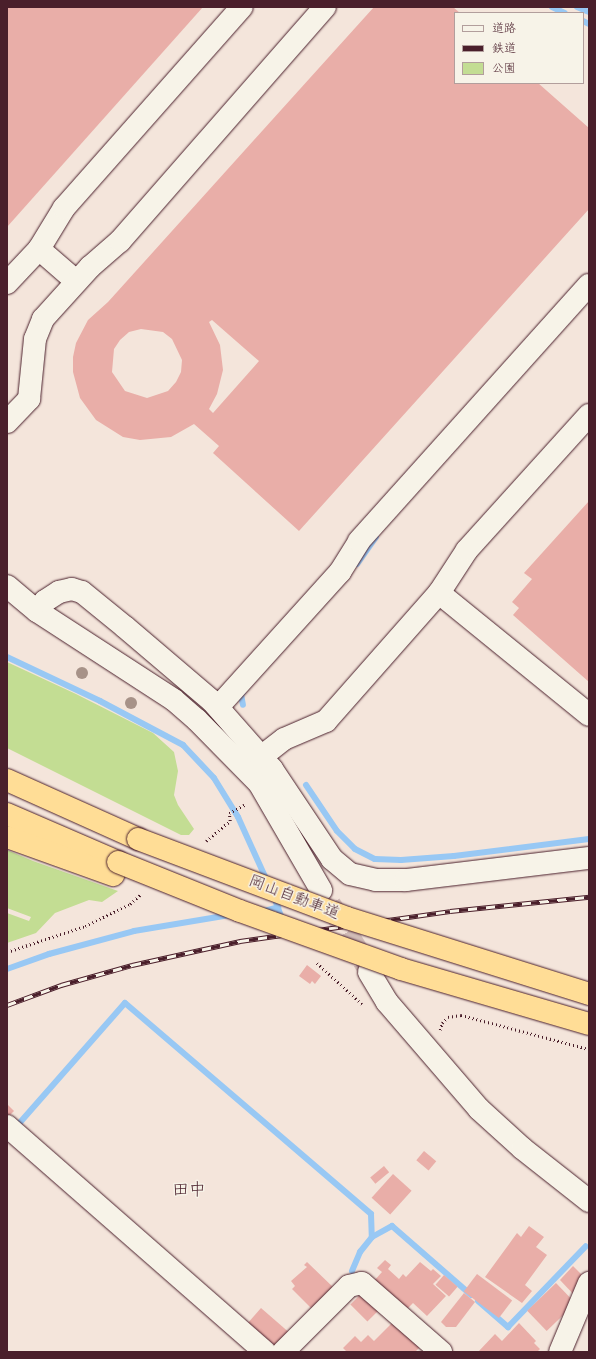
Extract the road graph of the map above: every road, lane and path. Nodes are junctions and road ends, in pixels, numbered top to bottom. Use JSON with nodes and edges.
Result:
{"nodes":[{"id":1,"x":242,"y":7,"type":"edge"},
{"id":2,"x":325,"y":7,"type":"edge"},
{"id":3,"x":39,"y":249,"type":"junction"},
{"id":4,"x":76,"y":281,"type":"junction"},
{"id":5,"x":7,"y":283,"type":"edge"},
{"id":6,"x":589,"y":285,"type":"edge"},
{"id":7,"x":589,"y":415,"type":"edge"},
{"id":8,"x":7,"y":422,"type":"edge"},
{"id":9,"x":7,"y":586,"type":"edge"},
{"id":10,"x":439,"y":592,"type":"junction"},
{"id":11,"x":37,"y":610,"type":"junction"},
{"id":12,"x":218,"y":707,"type":"junction"},
{"id":13,"x":589,"y":715,"type":"edge"},
{"id":14,"x":262,"y":757,"type":"junction"},
{"id":15,"x":7,"y":780,"type":"edge"},
{"id":16,"x":243,"y":800,"type":"dead end"},
{"id":17,"x":246,"y":804,"type":"junction"},
{"id":18,"x":249,"y":810,"type":"dead end"},
{"id":19,"x":7,"y":814,"type":"edge"},
{"id":20,"x":7,"y":837,"type":"edge"},
{"id":21,"x":200,"y":846,"type":"dead end"},
{"id":22,"x":589,"y":858,"type":"edge"},
{"id":23,"x":116,"y":869,"type":"junction"},
{"id":24,"x":147,"y":889,"type":"dead end"},
{"id":25,"x":321,"y":890,"type":"tunnel mouth"},
{"id":26,"x":7,"y":952,"type":"edge"},
{"id":27,"x":369,"y":972,"type":"tunnel mouth"},
{"id":28,"x":589,"y":994,"type":"edge"},
{"id":29,"x":589,"y":1024,"type":"edge"},
{"id":30,"x":441,"y":1038,"type":"dead end"},
{"id":31,"x":589,"y":1049,"type":"edge"},
{"id":32,"x":7,"y":1126,"type":"edge"},
{"id":33,"x":589,"y":1201,"type":"edge"},
{"id":34,"x":589,"y":1283,"type":"edge"},
{"id":35,"x":265,"y":1352,"type":"edge"},
{"id":36,"x":283,"y":1352,"type":"edge"},
{"id":37,"x":441,"y":1352,"type":"edge"},
{"id":38,"x":560,"y":1352,"type":"edge"}],
"edges":[{"from":1,"to":3,"type":"street"},
{"from":2,"to":4,"type":"street"},
{"from":3,"to":4,"type":"street"},
{"from":3,"to":5,"type":"street"},
{"from":4,"to":8,"type":"street"},
{"from":6,"to":12,"type":"street"},
{"from":7,"to":10,"type":"street"},
{"from":9,"to":11,"type":"street"},
{"from":10,"to":13,"type":"street"},
{"from":10,"to":14,"type":"street"},
{"from":11,"to":12,"type":"street"},
{"from":11,"to":25,"type":"street"},
{"from":12,"to":14,"type":"street"},
{"from":14,"to":22,"type":"street"},
{"from":15,"to":28,"type":"highway","name":"岡山自動車道","bridge":true},
{"from":16,"to":17,"type":"path"},
{"from":17,"to":18,"type":"path"},
{"from":17,"to":21,"type":"path"},
{"from":19,"to":23,"type":"highway"},
{"from":20,"to":23,"type":"highway"},
{"from":23,"to":29,"type":"highway","name":"岡山自動車道","bridge":true},
{"from":24,"to":26,"type":"path"},
{"from":27,"to":33,"type":"street"},
{"from":30,"to":31,"type":"path"},
{"from":32,"to":35,"type":"street"},
{"from":34,"to":38,"type":"street"},
{"from":36,"to":37,"type":"street"}]}
